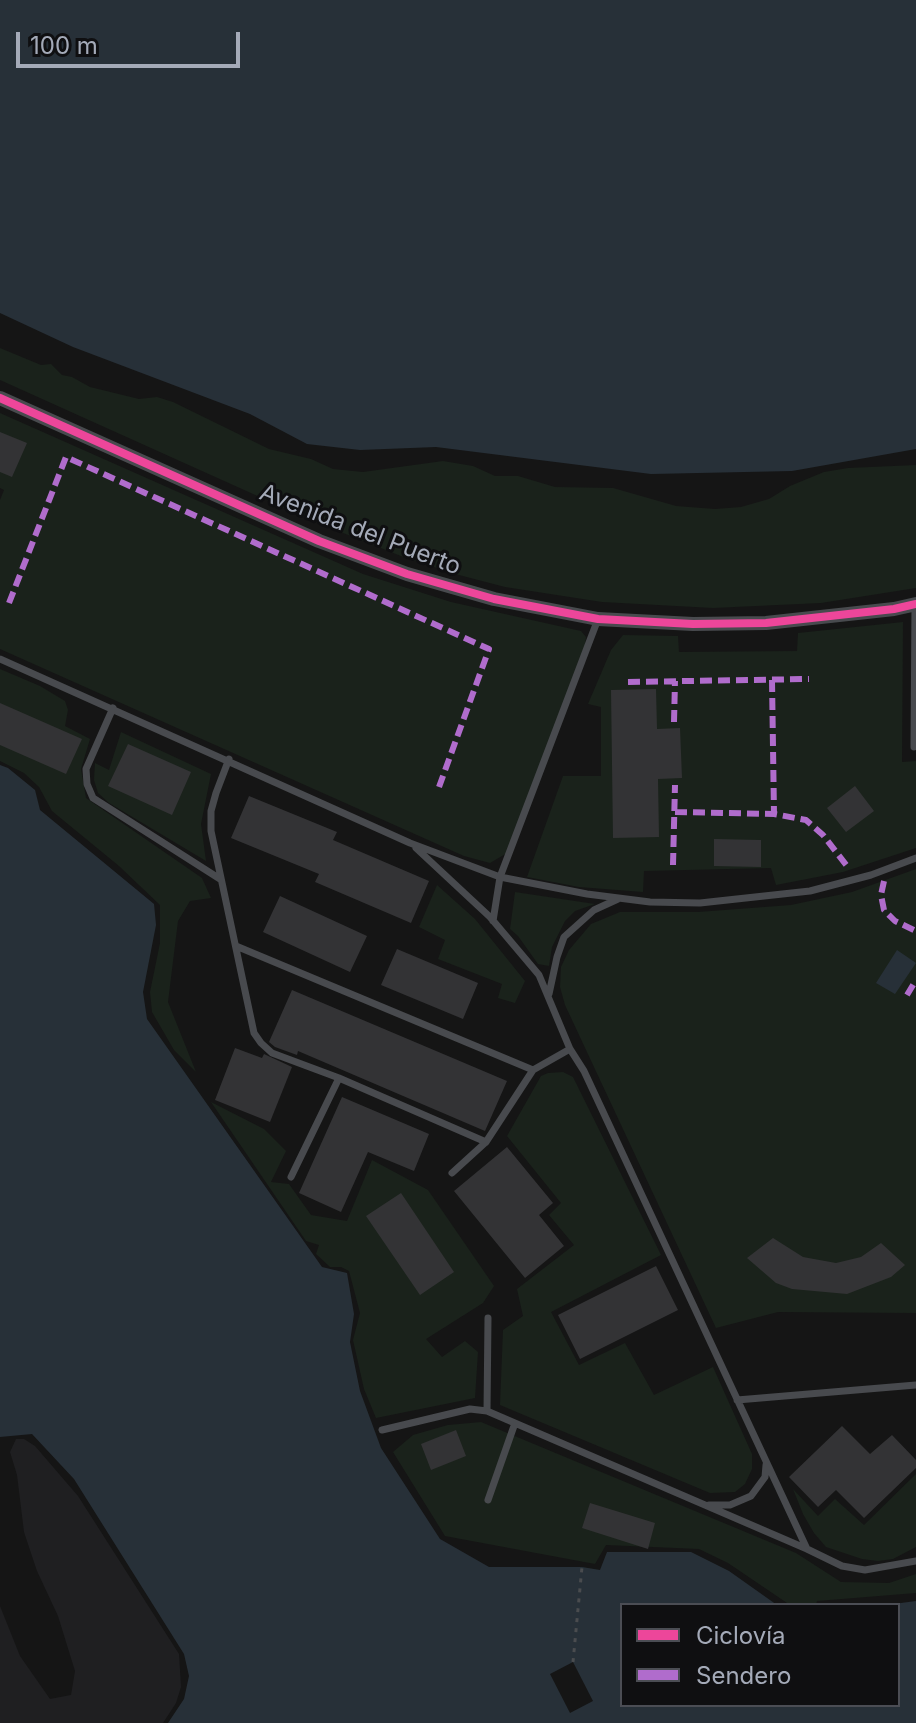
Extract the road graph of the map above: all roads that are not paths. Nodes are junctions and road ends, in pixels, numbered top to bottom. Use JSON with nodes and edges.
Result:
{"nodes":[{"id":1,"x":0,"y":398,"type":"edge"},
{"id":2,"x":915,"y":604,"type":"edge"},
{"id":3,"x":598,"y":619,"type":"junction"},
{"id":4,"x":0,"y":659,"type":"edge"},
{"id":5,"x":113,"y":708,"type":"junction"},
{"id":6,"x":915,"y":712,"type":"edge"},
{"id":7,"x":914,"y":747,"type":"edge"},
{"id":8,"x":229,"y":759,"type":"junction"},
{"id":9,"x":410,"y":843,"type":"junction"},
{"id":10,"x":916,"y":858,"type":"edge"},
{"id":11,"x":500,"y":877,"type":"junction"},
{"id":12,"x":220,"y":879,"type":"junction"},
{"id":13,"x":620,"y":898,"type":"junction"},
{"id":14,"x":493,"y":921,"type":"junction"},
{"id":15,"x":236,"y":946,"type":"junction"},
{"id":16,"x":549,"y":994,"type":"junction"},
{"id":17,"x":570,"y":1049,"type":"junction"},
{"id":18,"x":533,"y":1070,"type":"junction"},
{"id":19,"x":339,"y":1078,"type":"junction"},
{"id":20,"x":486,"y":1142,"type":"junction"},
{"id":21,"x":452,"y":1173,"type":"dead end"},
{"id":22,"x":291,"y":1177,"type":"dead end"},
{"id":23,"x":488,"y":1318,"type":"dead end"},
{"id":24,"x":916,"y":1385,"type":"edge"},
{"id":25,"x":737,"y":1400,"type":"junction"},
{"id":26,"x":487,"y":1411,"type":"junction"},
{"id":27,"x":515,"y":1423,"type":"junction"},
{"id":28,"x":382,"y":1430,"type":"dead end"},
{"id":29,"x":767,"y":1463,"type":"junction"},
{"id":30,"x":488,"y":1500,"type":"dead end"},
{"id":31,"x":704,"y":1505,"type":"junction"},
{"id":32,"x":807,"y":1549,"type":"junction"},
{"id":33,"x":916,"y":1561,"type":"edge"}],
"edges":[{"from":1,"to":3,"type":"street","name":"Avenida del Puerto"},
{"from":2,"to":3,"type":"street","name":"Avenida del Puerto"},
{"from":2,"to":6,"type":"lane"},
{"from":3,"to":11,"type":"lane"},
{"from":4,"to":5,"type":"lane"},
{"from":5,"to":8,"type":"lane"},
{"from":5,"to":12,"type":"lane"},
{"from":6,"to":7,"type":"lane"},
{"from":8,"to":9,"type":"lane"},
{"from":8,"to":12,"type":"lane"},
{"from":9,"to":11,"type":"lane"},
{"from":9,"to":14,"type":"lane"},
{"from":10,"to":13,"type":"lane"},
{"from":11,"to":13,"type":"lane"},
{"from":11,"to":14,"type":"lane"},
{"from":12,"to":15,"type":"lane"},
{"from":13,"to":16,"type":"lane"},
{"from":14,"to":16,"type":"lane"},
{"from":15,"to":18,"type":"lane"},
{"from":15,"to":19,"type":"lane"},
{"from":16,"to":17,"type":"lane"},
{"from":17,"to":18,"type":"lane"},
{"from":17,"to":25,"type":"lane"},
{"from":18,"to":20,"type":"lane"},
{"from":19,"to":20,"type":"lane"},
{"from":19,"to":22,"type":"lane"},
{"from":20,"to":21,"type":"lane"},
{"from":23,"to":26,"type":"lane"},
{"from":24,"to":25,"type":"lane"},
{"from":25,"to":29,"type":"lane"},
{"from":26,"to":27,"type":"lane"},
{"from":26,"to":28,"type":"lane"},
{"from":27,"to":30,"type":"lane"},
{"from":27,"to":31,"type":"lane"},
{"from":29,"to":31,"type":"lane"},
{"from":29,"to":32,"type":"lane"},
{"from":31,"to":32,"type":"lane"},
{"from":32,"to":33,"type":"lane"}]}
